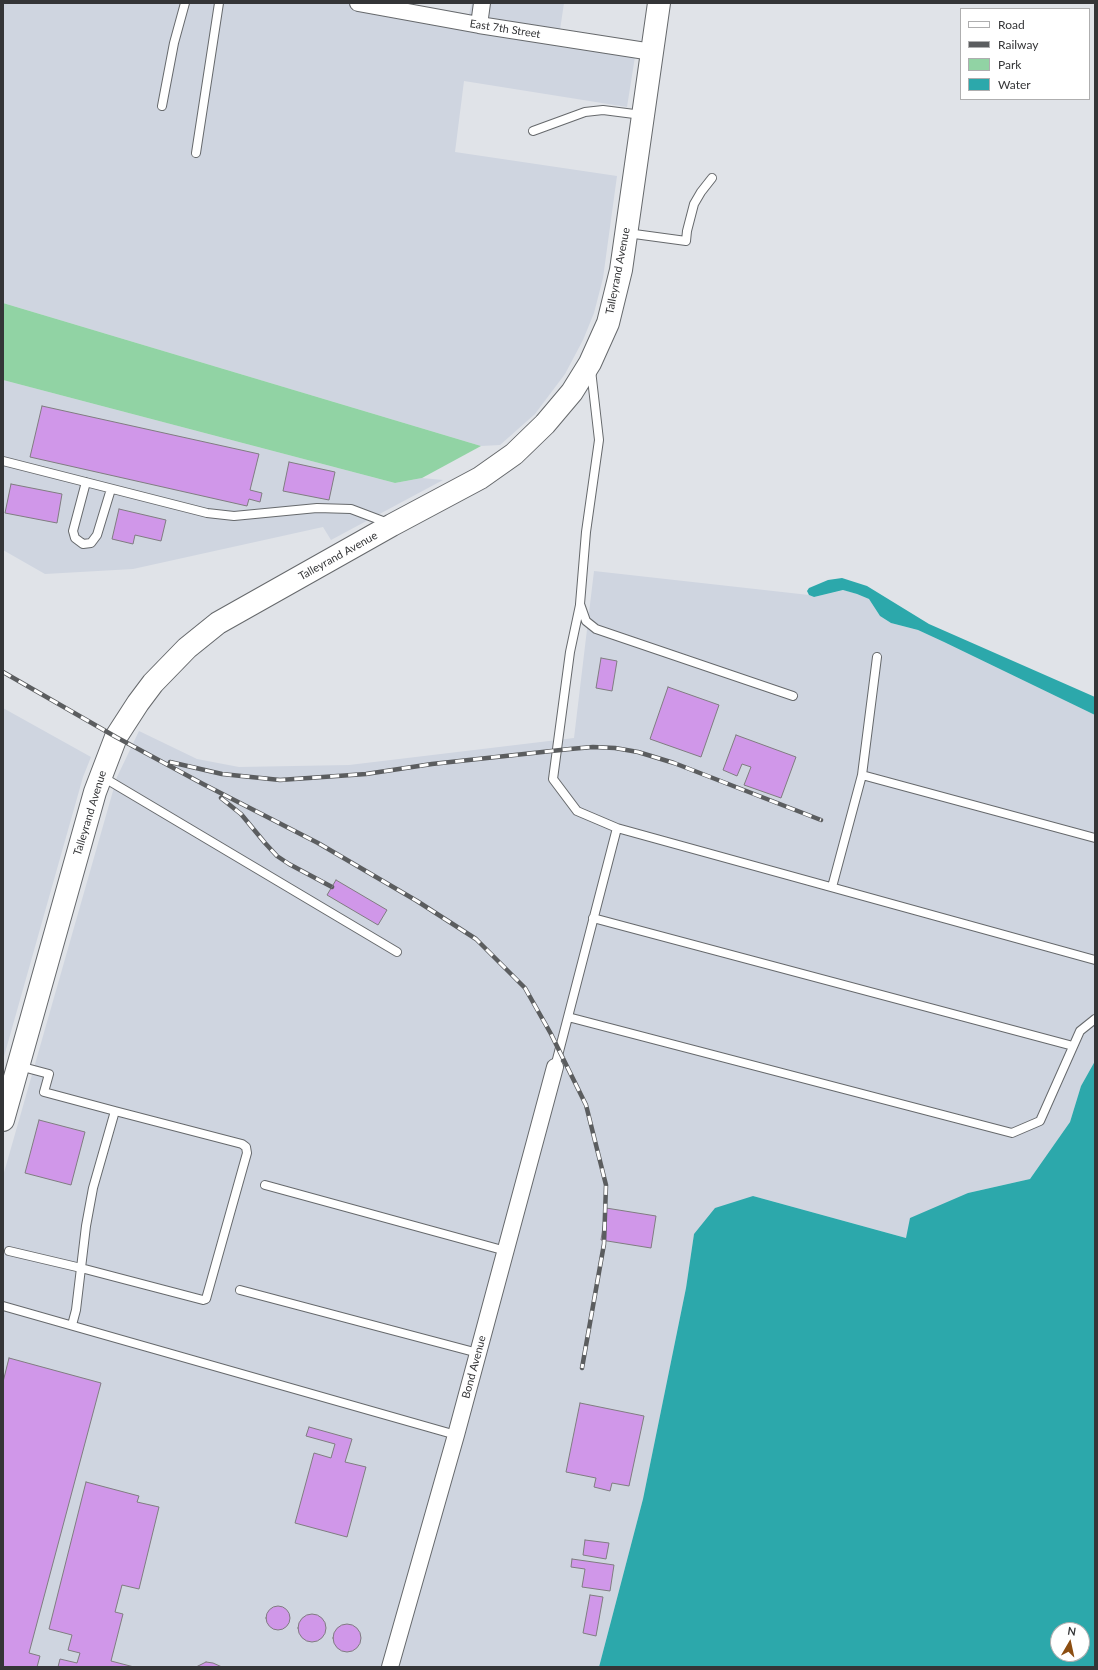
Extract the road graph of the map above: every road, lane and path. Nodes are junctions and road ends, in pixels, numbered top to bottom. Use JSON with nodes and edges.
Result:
{"nodes":[{"id":1,"x":185,"y":3,"type":"edge"},
{"id":2,"x":219,"y":3,"type":"edge"},
{"id":3,"x":358,"y":3,"type":"edge"},
{"id":4,"x":482,"y":3,"type":"edge"},
{"id":5,"x":659,"y":3,"type":"edge"},
{"id":6,"x":479,"y":25,"type":"junction"},
{"id":7,"x":652,"y":52,"type":"junction"},
{"id":8,"x":162,"y":106,"type":"dead end"},
{"id":9,"x":643,"y":115,"type":"junction"},
{"id":10,"x":533,"y":131,"type":"dead end"},
{"id":11,"x":196,"y":153,"type":"dead end"},
{"id":12,"x":712,"y":178,"type":"dead end"},
{"id":13,"x":626,"y":232,"type":"junction"},
{"id":14,"x":590,"y":363,"type":"junction"},
{"id":15,"x":3,"y":461,"type":"edge"},
{"id":16,"x":86,"y":482,"type":"junction"},
{"id":17,"x":111,"y":488,"type":"junction"},
{"id":18,"x":392,"y":525,"type":"junction"},
{"id":19,"x":580,"y":604,"type":"junction"},
{"id":20,"x":877,"y":657,"type":"dead end"},
{"id":21,"x":793,"y":696,"type":"dead end"},
{"id":22,"x":100,"y":775,"type":"junction"},
{"id":23,"x":862,"y":775,"type":"junction"},
{"id":24,"x":617,"y":828,"type":"junction"},
{"id":25,"x":1095,"y":838,"type":"edge"},
{"id":26,"x":832,"y":887,"type":"junction"},
{"id":27,"x":594,"y":918,"type":"junction"},
{"id":28,"x":397,"y":952,"type":"dead end"},
{"id":29,"x":1095,"y":960,"type":"edge"},
{"id":30,"x":568,"y":1017,"type":"junction"},
{"id":31,"x":1095,"y":1019,"type":"edge"},
{"id":32,"x":1073,"y":1046,"type":"junction"},
{"id":33,"x":18,"y":1066,"type":"junction"},
{"id":34,"x":555,"y":1067,"type":"joint"},
{"id":35,"x":115,"y":1111,"type":"junction"},
{"id":36,"x":3,"y":1120,"type":"edge"},
{"id":37,"x":265,"y":1185,"type":"dead end"},
{"id":38,"x":9,"y":1251,"type":"dead end"},
{"id":39,"x":506,"y":1251,"type":"junction"},
{"id":40,"x":82,"y":1268,"type":"junction"},
{"id":41,"x":240,"y":1290,"type":"dead end"},
{"id":42,"x":3,"y":1306,"type":"edge"},
{"id":43,"x":72,"y":1326,"type":"junction"},
{"id":44,"x":478,"y":1353,"type":"junction"},
{"id":45,"x":456,"y":1435,"type":"junction"},
{"id":46,"x":390,"y":1667,"type":"edge"}],
"edges":[{"from":1,"to":8,"type":"lane"},
{"from":2,"to":11,"type":"lane"},
{"from":3,"to":6,"type":"street","name":"East 7th Street"},
{"from":4,"to":6,"type":"street"},
{"from":5,"to":7,"type":"street","name":"Talleyrand Avenue"},
{"from":6,"to":7,"type":"street","name":"East 7th Street"},
{"from":7,"to":9,"type":"street","name":"Talleyrand Avenue"},
{"from":9,"to":10,"type":"lane"},
{"from":9,"to":13,"type":"street","name":"Talleyrand Avenue"},
{"from":12,"to":13,"type":"lane"},
{"from":13,"to":14,"type":"street","name":"Talleyrand Avenue"},
{"from":14,"to":18,"type":"street","name":"Talleyrand Avenue"},
{"from":14,"to":19,"type":"lane"},
{"from":15,"to":16,"type":"lane"},
{"from":16,"to":17,"type":"lane"},
{"from":16,"to":17,"type":"lane"},
{"from":17,"to":18,"type":"lane"},
{"from":18,"to":22,"type":"street","name":"Talleyrand Avenue"},
{"from":19,"to":21,"type":"lane"},
{"from":19,"to":24,"type":"lane"},
{"from":20,"to":23,"type":"lane"},
{"from":22,"to":28,"type":"lane"},
{"from":22,"to":33,"type":"street","name":"Talleyrand Avenue"},
{"from":23,"to":25,"type":"lane"},
{"from":23,"to":26,"type":"lane"},
{"from":24,"to":26,"type":"lane"},
{"from":24,"to":27,"type":"lane"},
{"from":26,"to":29,"type":"lane"},
{"from":27,"to":30,"type":"lane"},
{"from":27,"to":32,"type":"lane"},
{"from":30,"to":32,"type":"lane"},
{"from":30,"to":34,"type":"lane"},
{"from":31,"to":32,"type":"lane"},
{"from":33,"to":35,"type":"lane"},
{"from":33,"to":36,"type":"street","name":"Talleyrand Avenue"},
{"from":34,"to":39,"type":"street","name":"Bond Avenue"},
{"from":35,"to":40,"type":"lane"},
{"from":35,"to":40,"type":"lane"},
{"from":37,"to":39,"type":"lane"},
{"from":38,"to":40,"type":"lane"},
{"from":39,"to":44,"type":"street","name":"Bond Avenue"},
{"from":40,"to":43,"type":"lane"},
{"from":41,"to":44,"type":"lane"},
{"from":42,"to":43,"type":"lane"},
{"from":43,"to":45,"type":"lane"},
{"from":44,"to":45,"type":"street","name":"Bond Avenue"},
{"from":45,"to":46,"type":"street","name":"Bond Avenue"}]}
